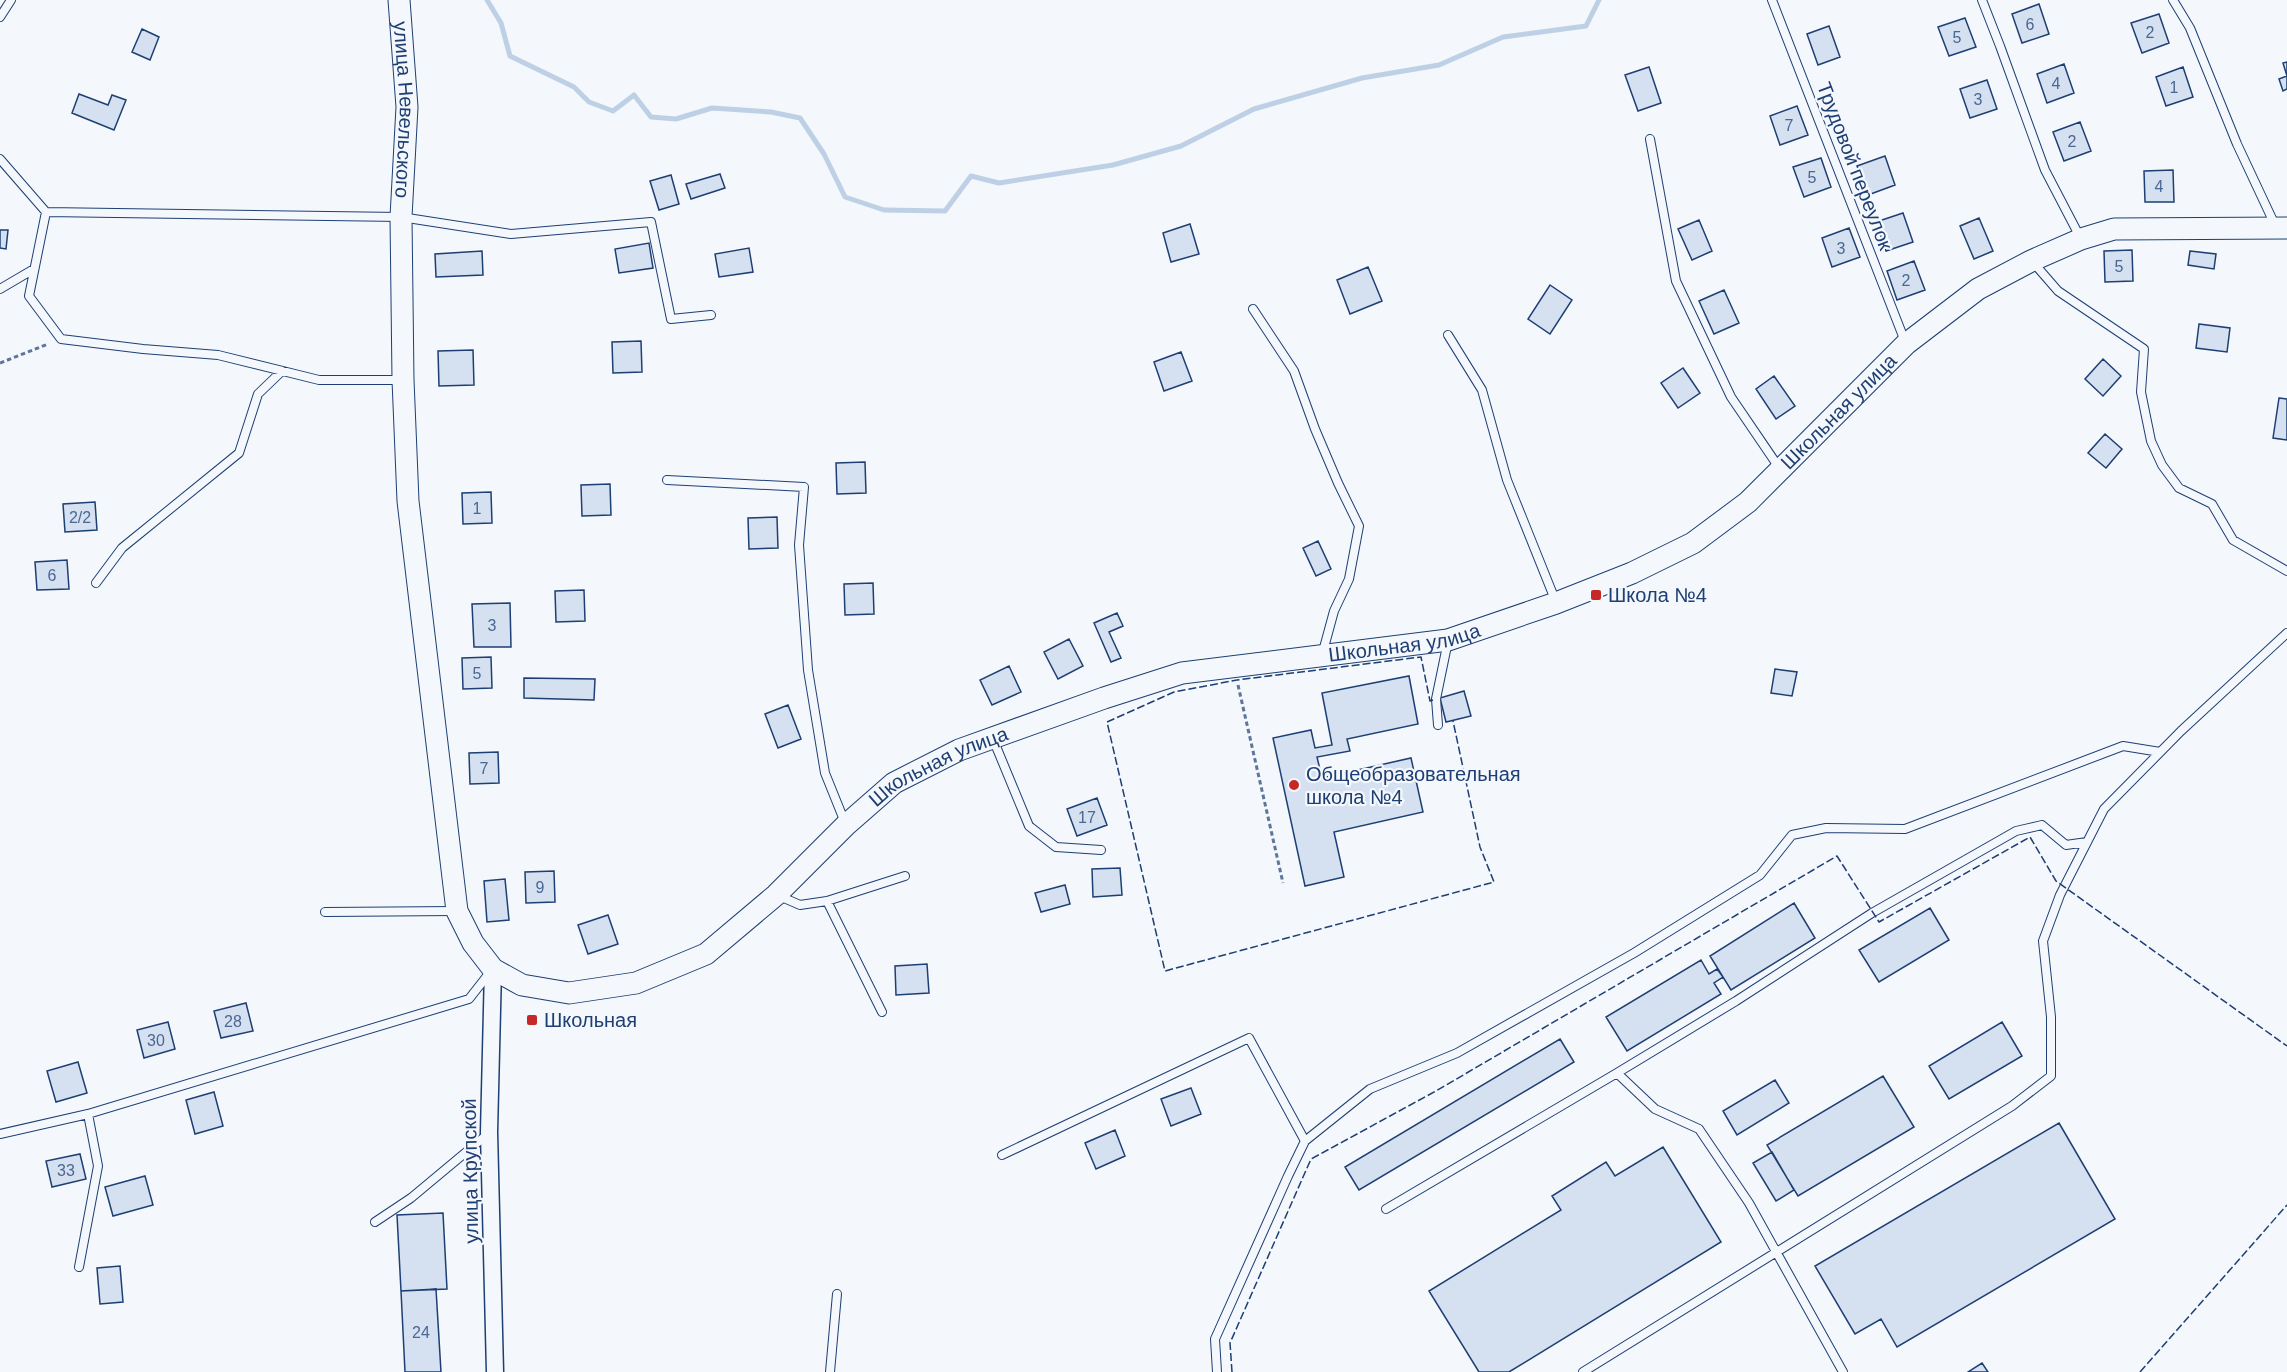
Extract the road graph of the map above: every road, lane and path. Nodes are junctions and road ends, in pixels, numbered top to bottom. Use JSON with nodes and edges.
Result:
{"nodes":[{"id":1,"x":11,"y":0,"type":"edge"},
{"id":2,"x":399,"y":0,"type":"edge"},
{"id":3,"x":1772,"y":0,"type":"edge"},
{"id":4,"x":1982,"y":0,"type":"edge"},
{"id":5,"x":2173,"y":0,"type":"edge"},
{"id":6,"x":0,"y":17,"type":"edge"},
{"id":7,"x":1650,"y":139,"type":"dead end"},
{"id":8,"x":0,"y":159,"type":"edge"},
{"id":9,"x":46,"y":212,"type":"junction"},
{"id":10,"x":401,"y":217,"type":"junction"},
{"id":11,"x":2282,"y":228,"type":"edge"},
{"id":12,"x":2081,"y":239,"type":"junction"},
{"id":13,"x":2031,"y":261,"type":"junction"},
{"id":14,"x":34,"y":269,"type":"junction"},
{"id":15,"x":0,"y":289,"type":"edge"},
{"id":16,"x":1253,"y":309,"type":"dead end"},
{"id":17,"x":711,"y":315,"type":"dead end"},
{"id":18,"x":1448,"y":335,"type":"dead end"},
{"id":19,"x":61,"y":339,"type":"junction"},
{"id":20,"x":1906,"y":344,"type":"junction"},
{"id":21,"x":0,"y":363,"type":"edge"},
{"id":22,"x":282,"y":371,"type":"junction"},
{"id":23,"x":403,"y":380,"type":"junction"},
{"id":24,"x":1781,"y":470,"type":"junction"},
{"id":25,"x":666,"y":480,"type":"dead end"},
{"id":26,"x":2287,"y":571,"type":"edge"},
{"id":27,"x":96,"y":583,"type":"dead end"},
{"id":28,"x":1556,"y":603,"type":"junction"},
{"id":29,"x":2287,"y":633,"type":"edge"},
{"id":30,"x":1449,"y":640,"type":"junction"},
{"id":31,"x":1322,"y":656,"type":"junction"},
{"id":32,"x":1235,"y":665,"type":"junction"},
{"id":33,"x":1438,"y":725,"type":"dead end"},
{"id":34,"x":993,"y":738,"type":"junction"},
{"id":35,"x":2160,"y":752,"type":"junction"},
{"id":36,"x":846,"y":825,"type":"junction"},
{"id":37,"x":2087,"y":842,"type":"junction"},
{"id":38,"x":1101,"y":850,"type":"dead end"},
{"id":39,"x":905,"y":876,"type":"dead end"},
{"id":40,"x":1283,"y":884,"type":"dead end"},
{"id":41,"x":776,"y":895,"type":"junction"},
{"id":42,"x":827,"y":901,"type":"junction"},
{"id":43,"x":457,"y":911,"type":"junction"},
{"id":44,"x":325,"y":912,"type":"dead end"},
{"id":45,"x":493,"y":969,"type":"junction"},
{"id":46,"x":882,"y":1012,"type":"dead end"},
{"id":47,"x":1617,"y":1073,"type":"junction"},
{"id":48,"x":88,"y":1114,"type":"junction"},
{"id":49,"x":489,"y":1132,"type":"junction"},
{"id":50,"x":0,"y":1134,"type":"edge"},
{"id":51,"x":1305,"y":1141,"type":"junction"},
{"id":52,"x":1002,"y":1155,"type":"dead end"},
{"id":53,"x":1386,"y":1209,"type":"dead end"},
{"id":54,"x":375,"y":1222,"type":"dead end"},
{"id":55,"x":1778,"y":1252,"type":"junction"},
{"id":56,"x":79,"y":1267,"type":"dead end"},
{"id":57,"x":837,"y":1294,"type":"dead end"},
{"id":58,"x":495,"y":1372,"type":"edge"},
{"id":59,"x":831,"y":1372,"type":"edge"},
{"id":60,"x":1217,"y":1372,"type":"edge"},
{"id":61,"x":1583,"y":1372,"type":"edge"},
{"id":62,"x":1843,"y":1372,"type":"edge"}],
"edges":[{"from":1,"to":6,"type":"lane"},
{"from":2,"to":10,"type":"street","name":"улица Невельского"},
{"from":3,"to":20,"type":"lane","name":"Трудовой переулок"},
{"from":4,"to":12,"type":"lane"},
{"from":5,"to":11,"type":"lane"},
{"from":7,"to":24,"type":"lane"},
{"from":8,"to":9,"type":"lane"},
{"from":9,"to":10,"type":"lane"},
{"from":9,"to":14,"type":"lane"},
{"from":10,"to":17,"type":"lane"},
{"from":10,"to":23,"type":"street","name":"улица Невельского"},
{"from":11,"to":12,"type":"street","name":"Школьная улица"},
{"from":12,"to":13,"type":"street","name":"Школьная улица"},
{"from":13,"to":20,"type":"street","name":"Школьная улица"},
{"from":13,"to":26,"type":"lane"},
{"from":14,"to":15,"type":"lane"},
{"from":14,"to":19,"type":"lane"},
{"from":16,"to":31,"type":"lane"},
{"from":18,"to":28,"type":"lane"},
{"from":19,"to":21,"type":"path"},
{"from":19,"to":22,"type":"lane"},
{"from":20,"to":24,"type":"street","name":"Школьная улица"},
{"from":22,"to":23,"type":"lane"},
{"from":22,"to":27,"type":"lane"},
{"from":23,"to":43,"type":"street","name":"улица Невельского"},
{"from":24,"to":28,"type":"street","name":"Школьная улица"},
{"from":25,"to":36,"type":"lane"},
{"from":28,"to":30,"type":"street","name":"Школьная улица"},
{"from":29,"to":35,"type":"lane"},
{"from":30,"to":31,"type":"street","name":"Школьная улица"},
{"from":30,"to":33,"type":"lane"},
{"from":31,"to":32,"type":"street","name":"Школьная улица"},
{"from":32,"to":34,"type":"street","name":"Школьная улица"},
{"from":32,"to":40,"type":"path"},
{"from":34,"to":36,"type":"street","name":"Школьная улица"},
{"from":34,"to":38,"type":"lane"},
{"from":35,"to":37,"type":"lane"},
{"from":35,"to":51,"type":"lane"},
{"from":36,"to":41,"type":"street","name":"Школьная улица"},
{"from":37,"to":47,"type":"lane"},
{"from":37,"to":55,"type":"lane"},
{"from":39,"to":42,"type":"lane"},
{"from":41,"to":42,"type":"lane"},
{"from":41,"to":45,"type":"street","name":"Школьная улица"},
{"from":42,"to":46,"type":"lane"},
{"from":43,"to":44,"type":"lane"},
{"from":43,"to":45,"type":"street","name":"улица Невельского"},
{"from":45,"to":48,"type":"lane"},
{"from":45,"to":49,"type":"street","name":"улица Крупской"},
{"from":47,"to":53,"type":"lane"},
{"from":47,"to":55,"type":"lane"},
{"from":48,"to":50,"type":"lane"},
{"from":48,"to":56,"type":"lane"},
{"from":49,"to":54,"type":"lane"},
{"from":49,"to":58,"type":"street","name":"улица Крупской"},
{"from":51,"to":52,"type":"lane"},
{"from":51,"to":60,"type":"lane"},
{"from":55,"to":61,"type":"lane"},
{"from":55,"to":62,"type":"lane"},
{"from":57,"to":59,"type":"lane"}]}
